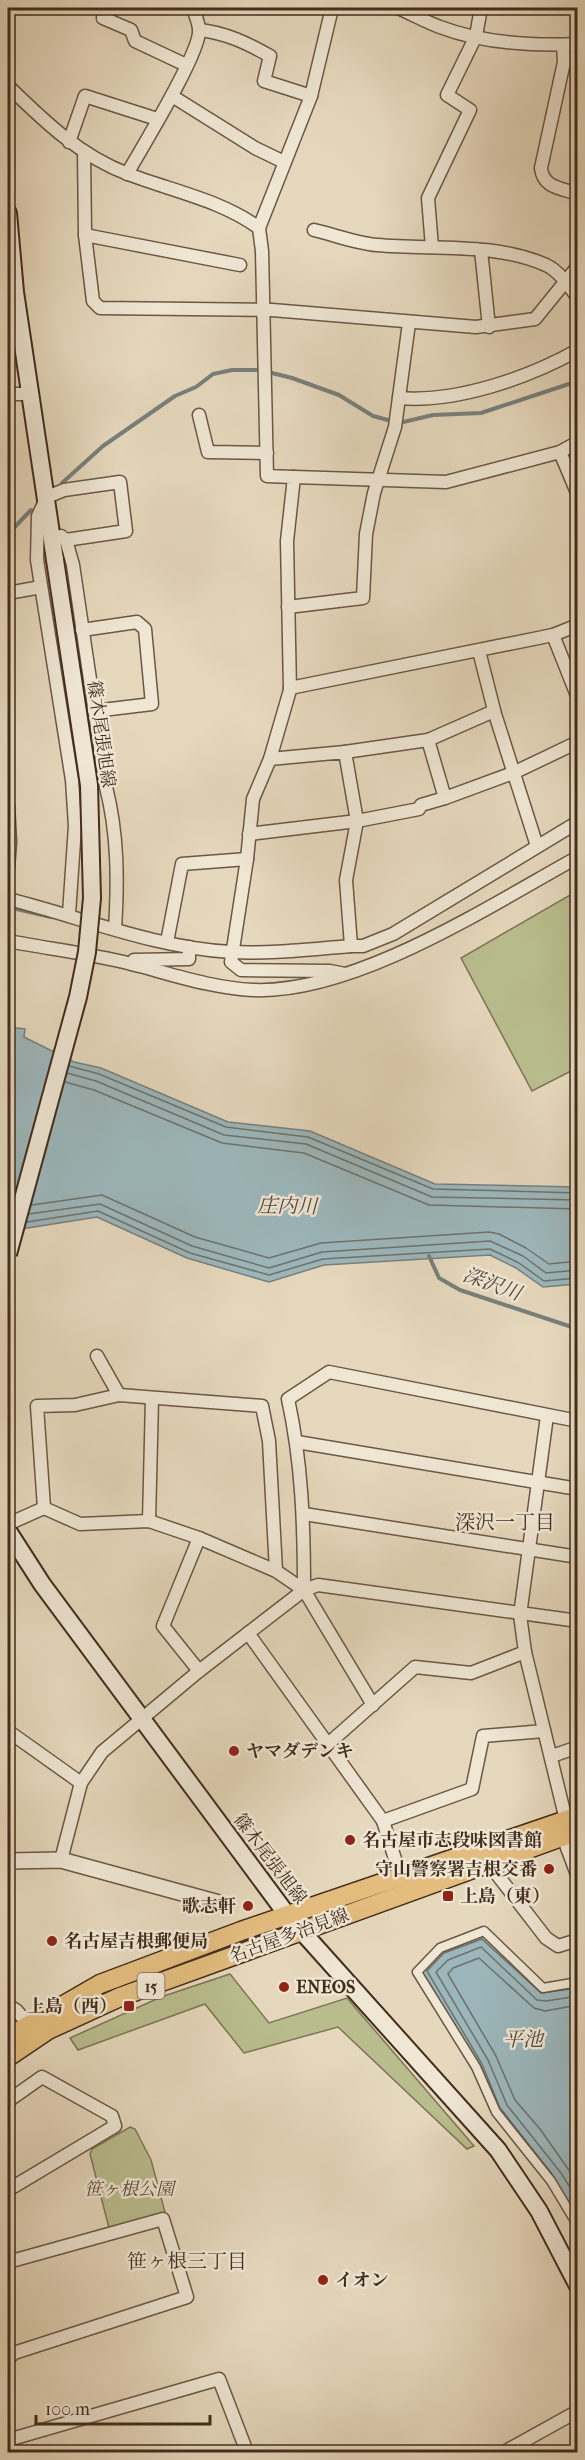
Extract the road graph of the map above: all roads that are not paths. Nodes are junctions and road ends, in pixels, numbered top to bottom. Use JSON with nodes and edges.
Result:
{"nodes":[{"id":1,"x":104,"y":8,"type":"edge"},
{"id":2,"x":194,"y":8,"type":"edge"},
{"id":3,"x":332,"y":8,"type":"edge"},
{"id":4,"x":398,"y":8,"type":"edge"},
{"id":5,"x":481,"y":8,"type":"edge"},
{"id":6,"x":200,"y":30,"type":"junction"},
{"id":7,"x":476,"y":36,"type":"junction"},
{"id":8,"x":578,"y":44,"type":"edge"},
{"id":9,"x":563,"y":45,"type":"junction"},
{"id":10,"x":186,"y":65,"type":"junction"},
{"id":11,"x":8,"y":86,"type":"edge"},
{"id":12,"x":172,"y":96,"type":"junction"},
{"id":13,"x":311,"y":96,"type":"junction"},
{"id":14,"x":158,"y":119,"type":"junction"},
{"id":15,"x":69,"y":142,"type":"junction"},
{"id":16,"x":84,"y":152,"type":"junction"},
{"id":17,"x":284,"y":162,"type":"junction"},
{"id":18,"x":127,"y":174,"type":"junction"},
{"id":19,"x":578,"y":194,"type":"edge"},
{"id":20,"x":8,"y":213,"type":"edge"},
{"id":21,"x":259,"y":228,"type":"junction"},
{"id":22,"x":314,"y":230,"type":"dead end"},
{"id":23,"x":85,"y":235,"type":"junction"},
{"id":24,"x":432,"y":247,"type":"junction"},
{"id":25,"x":481,"y":250,"type":"junction"},
{"id":26,"x":240,"y":265,"type":"dead end"},
{"id":27,"x":578,"y":266,"type":"edge"},
{"id":28,"x":564,"y":280,"type":"junction"},
{"id":29,"x":11,"y":289,"type":"edge"},
{"id":30,"x":578,"y":298,"type":"edge"},
{"id":31,"x":264,"y":310,"type":"junction"},
{"id":32,"x":409,"y":323,"type":"junction"},
{"id":33,"x":489,"y":327,"type":"junction"},
{"id":34,"x":578,"y":351,"type":"edge"},
{"id":35,"x":8,"y":394,"type":"edge"},
{"id":36,"x":31,"y":394,"type":"junction"},
{"id":37,"x":399,"y":398,"type":"junction"},
{"id":38,"x":199,"y":416,"type":"dead end"},
{"id":39,"x":578,"y":442,"type":"edge"},
{"id":40,"x":560,"y":452,"type":"junction"},
{"id":41,"x":267,"y":453,"type":"junction"},
{"id":42,"x":294,"y":477,"type":"junction"},
{"id":43,"x":378,"y":481,"type":"junction"},
{"id":44,"x":578,"y":495,"type":"edge"},
{"id":45,"x":47,"y":497,"type":"junction"},
{"id":46,"x":51,"y":527,"type":"junction"},
{"id":47,"x":66,"y":540,"type":"junction"},
{"id":48,"x":41,"y":587,"type":"junction"},
{"id":49,"x":8,"y":593,"type":"edge"},
{"id":50,"x":288,"y":607,"type":"junction"},
{"id":51,"x":578,"y":625,"type":"edge"},
{"id":52,"x":82,"y":630,"type":"junction"},
{"id":53,"x":553,"y":634,"type":"junction"},
{"id":54,"x":479,"y":651,"type":"junction"},
{"id":55,"x":290,"y":688,"type":"junction"},
{"id":56,"x":578,"y":698,"type":"edge"},
{"id":57,"x":94,"y":711,"type":"junction"},
{"id":58,"x":494,"y":711,"type":"junction"},
{"id":59,"x":428,"y":740,"type":"junction"},
{"id":60,"x":578,"y":742,"type":"edge"},
{"id":61,"x":345,"y":752,"type":"junction"},
{"id":62,"x":270,"y":759,"type":"junction"},
{"id":63,"x":513,"y":773,"type":"junction"},
{"id":64,"x":445,"y":798,"type":"junction"},
{"id":65,"x":8,"y":805,"type":"edge"},
{"id":66,"x":357,"y":821,"type":"junction"},
{"id":67,"x":578,"y":822,"type":"edge"},
{"id":68,"x":249,"y":834,"type":"junction"},
{"id":69,"x":537,"y":846,"type":"junction"},
{"id":70,"x":578,"y":857,"type":"edge"},
{"id":71,"x":247,"y":859,"type":"junction"},
{"id":72,"x":8,"y":869,"type":"edge"},
{"id":73,"x":8,"y":899,"type":"edge"},
{"id":74,"x":69,"y":914,"type":"junction"},
{"id":75,"x":115,"y":928,"type":"junction"},
{"id":76,"x":8,"y":941,"type":"edge"},
{"id":77,"x":167,"y":942,"type":"junction"},
{"id":78,"x":351,"y":946,"type":"junction"},
{"id":79,"x":189,"y":947,"type":"junction"},
{"id":80,"x":231,"y":952,"type":"junction"},
{"id":81,"x":118,"y":961,"type":"junction"},
{"id":82,"x":345,"y":974,"type":"junction"},
{"id":83,"x":8,"y":1254,"type":"edge"},
{"id":84,"x":98,"y":1356,"type":"dead end"},
{"id":85,"x":119,"y":1395,"type":"junction"},
{"id":86,"x":152,"y":1399,"type":"junction"},
{"id":87,"x":547,"y":1416,"type":"junction"},
{"id":88,"x":578,"y":1421,"type":"edge"},
{"id":89,"x":297,"y":1442,"type":"junction"},
{"id":90,"x":538,"y":1482,"type":"junction"},
{"id":91,"x":578,"y":1489,"type":"edge"},
{"id":92,"x":44,"y":1508,"type":"junction"},
{"id":93,"x":304,"y":1514,"type":"junction"},
{"id":94,"x":149,"y":1521,"type":"junction"},
{"id":95,"x":8,"y":1524,"type":"edge"},
{"id":96,"x":8,"y":1531,"type":"edge"},
{"id":97,"x":199,"y":1538,"type":"junction"},
{"id":98,"x":527,"y":1549,"type":"junction"},
{"id":99,"x":578,"y":1557,"type":"edge"},
{"id":100,"x":276,"y":1572,"type":"junction"},
{"id":101,"x":304,"y":1590,"type":"junction"},
{"id":102,"x":519,"y":1614,"type":"junction"},
{"id":103,"x":578,"y":1621,"type":"edge"},
{"id":104,"x":248,"y":1633,"type":"junction"},
{"id":105,"x":525,"y":1652,"type":"junction"},
{"id":106,"x":199,"y":1671,"type":"junction"},
{"id":107,"x":373,"y":1705,"type":"junction"},
{"id":108,"x":143,"y":1720,"type":"junction"},
{"id":109,"x":8,"y":1731,"type":"edge"},
{"id":110,"x":544,"y":1731,"type":"junction"},
{"id":111,"x":328,"y":1744,"type":"junction"},
{"id":112,"x":578,"y":1747,"type":"edge"},
{"id":113,"x":552,"y":1756,"type":"junction"},
{"id":114,"x":81,"y":1783,"type":"junction"},
{"id":115,"x":383,"y":1821,"type":"junction"},
{"id":116,"x":571,"y":1826,"type":"edge"},
{"id":117,"x":61,"y":1860,"type":"junction"},
{"id":118,"x":8,"y":1861,"type":"edge"},
{"id":119,"x":489,"y":1864,"type":"junction"},
{"id":120,"x":578,"y":1877,"type":"edge"},
{"id":121,"x":401,"y":1878,"type":"junction"},
{"id":122,"x":219,"y":1903,"type":"dead end"},
{"id":123,"x":288,"y":1916,"type":"junction"},
{"id":124,"x":302,"y":1932,"type":"junction"},
{"id":125,"x":578,"y":1940,"type":"edge"},
{"id":126,"x":578,"y":1982,"type":"edge"},
{"id":127,"x":8,"y":2006,"type":"edge"},
{"id":128,"x":28,"y":2024,"type":"junction"},
{"id":129,"x":8,"y":2037,"type":"edge"},
{"id":130,"x":8,"y":2057,"type":"edge"},
{"id":131,"x":8,"y":2101,"type":"edge"},
{"id":132,"x":8,"y":2190,"type":"edge"},
{"id":133,"x":578,"y":2226,"type":"edge"},
{"id":134,"x":8,"y":2262,"type":"edge"},
{"id":135,"x":578,"y":2286,"type":"edge"},
{"id":136,"x":10,"y":2353,"type":"edge"},
{"id":137,"x":578,"y":2410,"type":"edge"},
{"id":138,"x":8,"y":2440,"type":"edge"},
{"id":139,"x":522,"y":2448,"type":"edge"},
{"id":140,"x":247,"y":2452,"type":"edge"},
{"id":141,"x":504,"y":2452,"type":"edge"}],
"edges":[{"from":1,"to":10,"type":"street"},
{"from":2,"to":6,"type":"street"},
{"from":3,"to":13,"type":"street"},
{"from":4,"to":7,"type":"street"},
{"from":5,"to":7,"type":"street"},
{"from":6,"to":10,"type":"street"},
{"from":6,"to":13,"type":"street"},
{"from":7,"to":9,"type":"street"},
{"from":7,"to":24,"type":"street"},
{"from":8,"to":9,"type":"street"},
{"from":9,"to":19,"type":"street"},
{"from":10,"to":12,"type":"street"},
{"from":11,"to":15,"type":"street"},
{"from":12,"to":14,"type":"street"},
{"from":12,"to":17,"type":"street"},
{"from":13,"to":17,"type":"street"},
{"from":14,"to":15,"type":"street"},
{"from":14,"to":18,"type":"street"},
{"from":15,"to":16,"type":"street"},
{"from":16,"to":18,"type":"street"},
{"from":16,"to":23,"type":"street"},
{"from":17,"to":21,"type":"street"},
{"from":18,"to":21,"type":"street"},
{"from":20,"to":29,"type":"main road","name":"篠木尾張旭線"},
{"from":21,"to":31,"type":"street"},
{"from":22,"to":24,"type":"street"},
{"from":23,"to":26,"type":"street"},
{"from":23,"to":31,"type":"street"},
{"from":24,"to":25,"type":"street"},
{"from":25,"to":28,"type":"street"},
{"from":25,"to":33,"type":"street"},
{"from":27,"to":28,"type":"street"},
{"from":28,"to":30,"type":"street"},
{"from":28,"to":33,"type":"street"},
{"from":29,"to":36,"type":"main road","name":"篠木尾張旭線"},
{"from":31,"to":32,"type":"street"},
{"from":31,"to":41,"type":"street"},
{"from":32,"to":33,"type":"street"},
{"from":32,"to":37,"type":"street"},
{"from":34,"to":37,"type":"street"},
{"from":35,"to":36,"type":"street"},
{"from":36,"to":45,"type":"main road","name":"篠木尾張旭線"},
{"from":37,"to":43,"type":"street"},
{"from":38,"to":41,"type":"street"},
{"from":39,"to":40,"type":"street"},
{"from":40,"to":43,"type":"street"},
{"from":40,"to":44,"type":"street"},
{"from":41,"to":42,"type":"street"},
{"from":42,"to":43,"type":"street"},
{"from":42,"to":50,"type":"street"},
{"from":43,"to":50,"type":"street"},
{"from":45,"to":46,"type":"main road","name":"篠木尾張旭線"},
{"from":45,"to":47,"type":"street"},
{"from":45,"to":48,"type":"street"},
{"from":46,"to":47,"type":"street"},
{"from":46,"to":83,"type":"main road","name":"篠木尾張旭線","bridge":true},
{"from":47,"to":52,"type":"street"},
{"from":48,"to":49,"type":"street"},
{"from":48,"to":74,"type":"street"},
{"from":50,"to":55,"type":"street"},
{"from":51,"to":53,"type":"street"},
{"from":52,"to":57,"type":"street"},
{"from":52,"to":57,"type":"street"},
{"from":53,"to":54,"type":"street"},
{"from":53,"to":56,"type":"street"},
{"from":54,"to":55,"type":"street"},
{"from":54,"to":58,"type":"street"},
{"from":55,"to":62,"type":"street"},
{"from":57,"to":75,"type":"street"},
{"from":58,"to":59,"type":"street"},
{"from":58,"to":63,"type":"street"},
{"from":59,"to":61,"type":"street"},
{"from":59,"to":64,"type":"street"},
{"from":60,"to":63,"type":"street"},
{"from":61,"to":62,"type":"street"},
{"from":61,"to":66,"type":"street"},
{"from":62,"to":68,"type":"street"},
{"from":63,"to":64,"type":"street"},
{"from":63,"to":69,"type":"street"},
{"from":64,"to":66,"type":"street"},
{"from":65,"to":72,"type":"street"},
{"from":66,"to":68,"type":"street"},
{"from":66,"to":78,"type":"street"},
{"from":67,"to":69,"type":"street"},
{"from":68,"to":71,"type":"street"},
{"from":69,"to":78,"type":"street"},
{"from":70,"to":82,"type":"street"},
{"from":71,"to":77,"type":"street"},
{"from":71,"to":80,"type":"street"},
{"from":73,"to":74,"type":"street"},
{"from":74,"to":75,"type":"street"},
{"from":75,"to":77,"type":"street"},
{"from":76,"to":81,"type":"street"},
{"from":77,"to":79,"type":"street"},
{"from":78,"to":80,"type":"street"},
{"from":79,"to":80,"type":"street"},
{"from":79,"to":81,"type":"street"},
{"from":80,"to":82,"type":"street"},
{"from":81,"to":82,"type":"street"},
{"from":84,"to":85,"type":"street"},
{"from":85,"to":86,"type":"street"},
{"from":85,"to":92,"type":"street"},
{"from":86,"to":94,"type":"street"},
{"from":86,"to":100,"type":"street"},
{"from":87,"to":88,"type":"street"},
{"from":87,"to":89,"type":"street"},
{"from":87,"to":90,"type":"street"},
{"from":89,"to":90,"type":"street"},
{"from":89,"to":93,"type":"street"},
{"from":90,"to":91,"type":"street"},
{"from":90,"to":98,"type":"street"},
{"from":92,"to":94,"type":"street"},
{"from":92,"to":95,"type":"street"},
{"from":93,"to":98,"type":"street"},
{"from":93,"to":101,"type":"street"},
{"from":94,"to":97,"type":"street"},
{"from":96,"to":108,"type":"main road","name":"篠木尾張旭線"},
{"from":97,"to":100,"type":"street"},
{"from":97,"to":106,"type":"street"},
{"from":98,"to":99,"type":"street"},
{"from":98,"to":102,"type":"street"},
{"from":100,"to":101,"type":"street"},
{"from":101,"to":102,"type":"street"},
{"from":101,"to":104,"type":"street"},
{"from":101,"to":107,"type":"street"},
{"from":102,"to":103,"type":"street"},
{"from":102,"to":105,"type":"street"},
{"from":104,"to":106,"type":"street"},
{"from":104,"to":111,"type":"street"},
{"from":105,"to":107,"type":"street"},
{"from":105,"to":110,"type":"street"},
{"from":106,"to":108,"type":"street"},
{"from":107,"to":111,"type":"street"},
{"from":108,"to":114,"type":"street"},
{"from":108,"to":123,"type":"main road","name":"篠木尾張旭線"},
{"from":109,"to":114,"type":"street"},
{"from":110,"to":113,"type":"street"},
{"from":110,"to":115,"type":"street"},
{"from":111,"to":115,"type":"street"},
{"from":112,"to":113,"type":"street"},
{"from":113,"to":116,"type":"street"},
{"from":114,"to":117,"type":"street"},
{"from":115,"to":121,"type":"street"},
{"from":116,"to":119,"type":"main road","name":"名古屋多治見線","number":"15"},
{"from":116,"to":120,"type":"street"},
{"from":116,"to":121,"type":"main road","name":"名古屋多治見線","number":"15"},
{"from":117,"to":118,"type":"street"},
{"from":117,"to":122,"type":"street"},
{"from":119,"to":124,"type":"main road","name":"名古屋多治見線","number":"15"},
{"from":119,"to":125,"type":"street"},
{"from":121,"to":123,"type":"main road","name":"名古屋多治見線","number":"15"},
{"from":123,"to":124,"type":"main road","name":"篠木尾張旭線"},
{"from":123,"to":128,"type":"main road","name":"名古屋多治見線","number":"15"},
{"from":124,"to":130,"type":"main road","name":"名古屋多治見線","number":"15"},
{"from":124,"to":135,"type":"main road","name":"篠木尾張旭線"},
{"from":126,"to":133,"type":"street"},
{"from":127,"to":128,"type":"street"},
{"from":128,"to":129,"type":"main road","name":"名古屋多治見線","number":"15"},
{"from":131,"to":132,"type":"street"},
{"from":134,"to":136,"type":"street"},
{"from":137,"to":139,"type":"street"},
{"from":138,"to":140,"type":"street"},
{"from":139,"to":141,"type":"street"}]}
